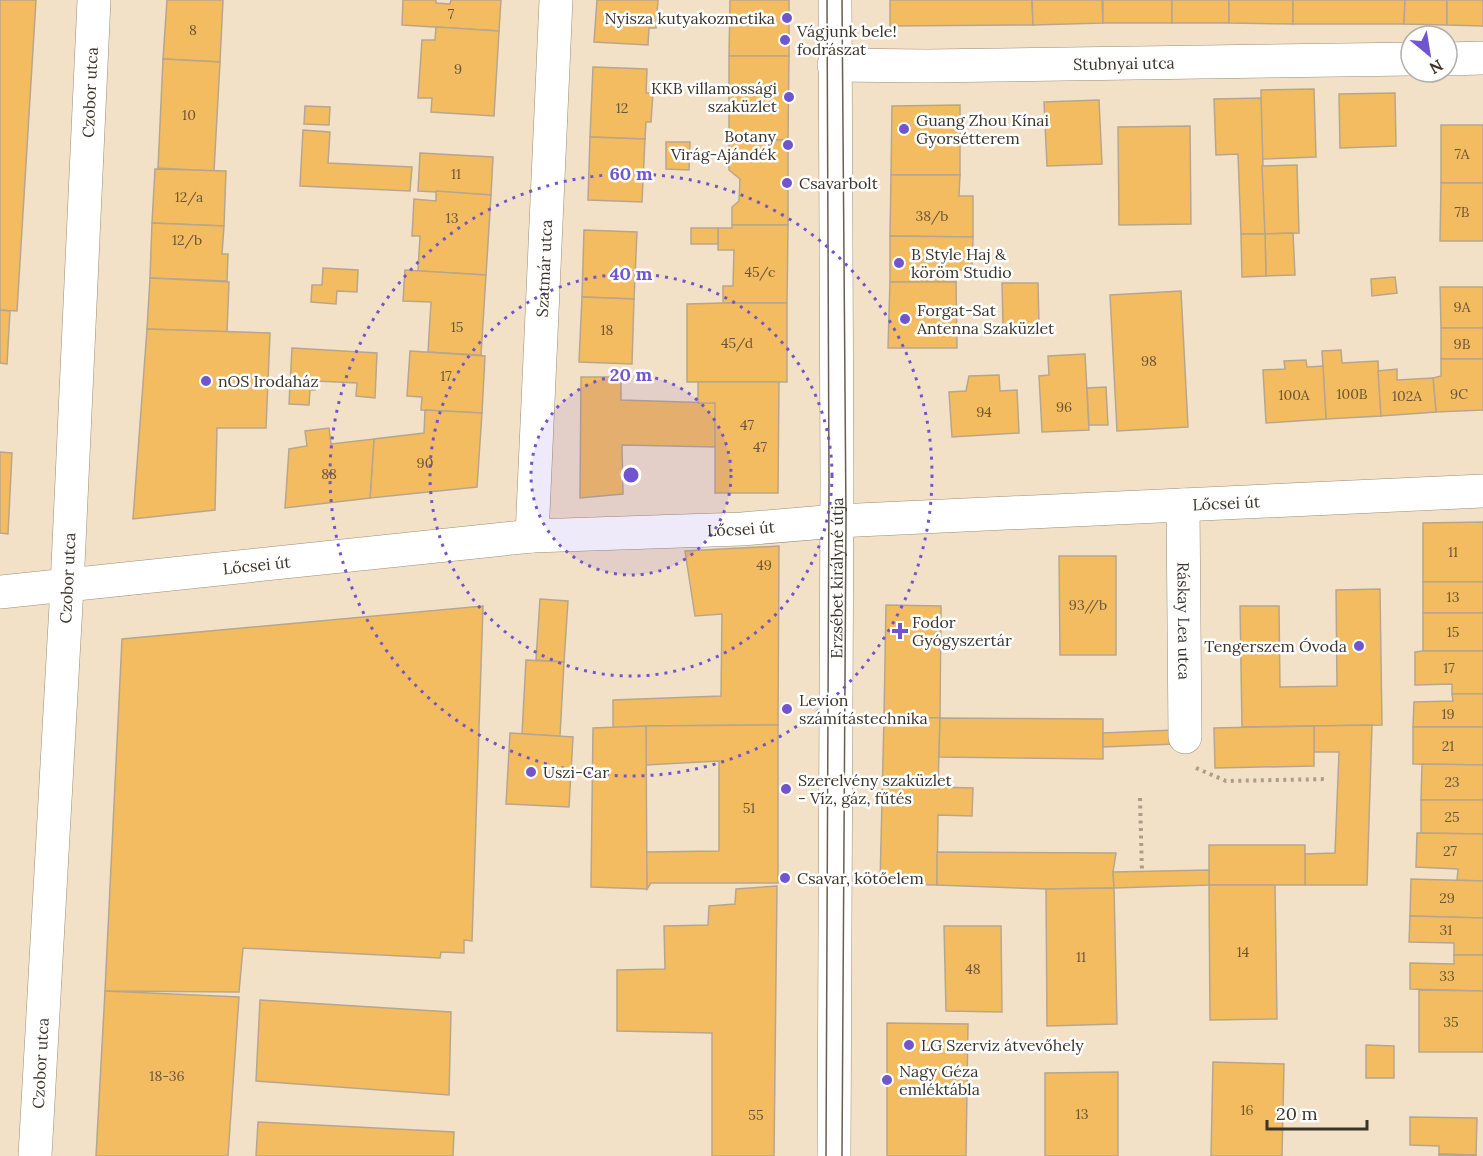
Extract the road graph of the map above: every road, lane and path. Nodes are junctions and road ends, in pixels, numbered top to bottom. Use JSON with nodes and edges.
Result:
{"nodes":[{"id":1,"x":94,"y":0,"type":"edge"},
{"id":2,"x":555,"y":0,"type":"edge"},
{"id":3,"x":835,"y":0,"type":"edge"},
{"id":4,"x":1483,"y":58,"type":"edge"},
{"id":5,"x":1399,"y":59,"type":"edge"},
{"id":6,"x":1459,"y":59,"type":"edge"},
{"id":7,"x":834,"y":64,"type":"junction"},
{"id":8,"x":1483,"y":491,"type":"edge"},
{"id":9,"x":1183,"y":505,"type":"junction"},
{"id":10,"x":837,"y":520,"type":"junction"},
{"id":11,"x":532,"y":536,"type":"junction"},
{"id":12,"x":68,"y":587,"type":"junction"},
{"id":13,"x":0,"y":592,"type":"edge"},
{"id":14,"x":1185,"y":737,"type":"dead end"},
{"id":15,"x":1195,"y":767,"type":"dead end"},
{"id":16,"x":1328,"y":778,"type":"dead end"},
{"id":17,"x":1140,"y":798,"type":"dead end"},
{"id":18,"x":1142,"y":872,"type":"dead end"},
{"id":19,"x":35,"y":1156,"type":"edge"},
{"id":20,"x":834,"y":1156,"type":"edge"}],
"edges":[{"from":1,"to":12,"type":"street","name":"Czobor utca"},
{"from":2,"to":11,"type":"street","name":"Szatmár utca"},
{"from":3,"to":7,"type":"street","name":"Erzsébet királyné útja"},
{"from":4,"to":6,"type":"street"},
{"from":5,"to":7,"type":"street","name":"Stubnyai utca"},
{"from":7,"to":10,"type":"street","name":"Erzsébet királyné útja"},
{"from":8,"to":9,"type":"street","name":"Lőcsei út"},
{"from":9,"to":10,"type":"street","name":"Lőcsei út"},
{"from":9,"to":14,"type":"street","name":"Ráskay Lea utca"},
{"from":10,"to":11,"type":"street","name":"Lőcsei út"},
{"from":10,"to":20,"type":"street","name":"Erzsébet királyné útja"},
{"from":11,"to":12,"type":"street","name":"Lőcsei út"},
{"from":12,"to":13,"type":"street","name":"Lőcsei út"},
{"from":12,"to":19,"type":"street","name":"Czobor utca"},
{"from":15,"to":16,"type":"path"},
{"from":17,"to":18,"type":"path"}]}
